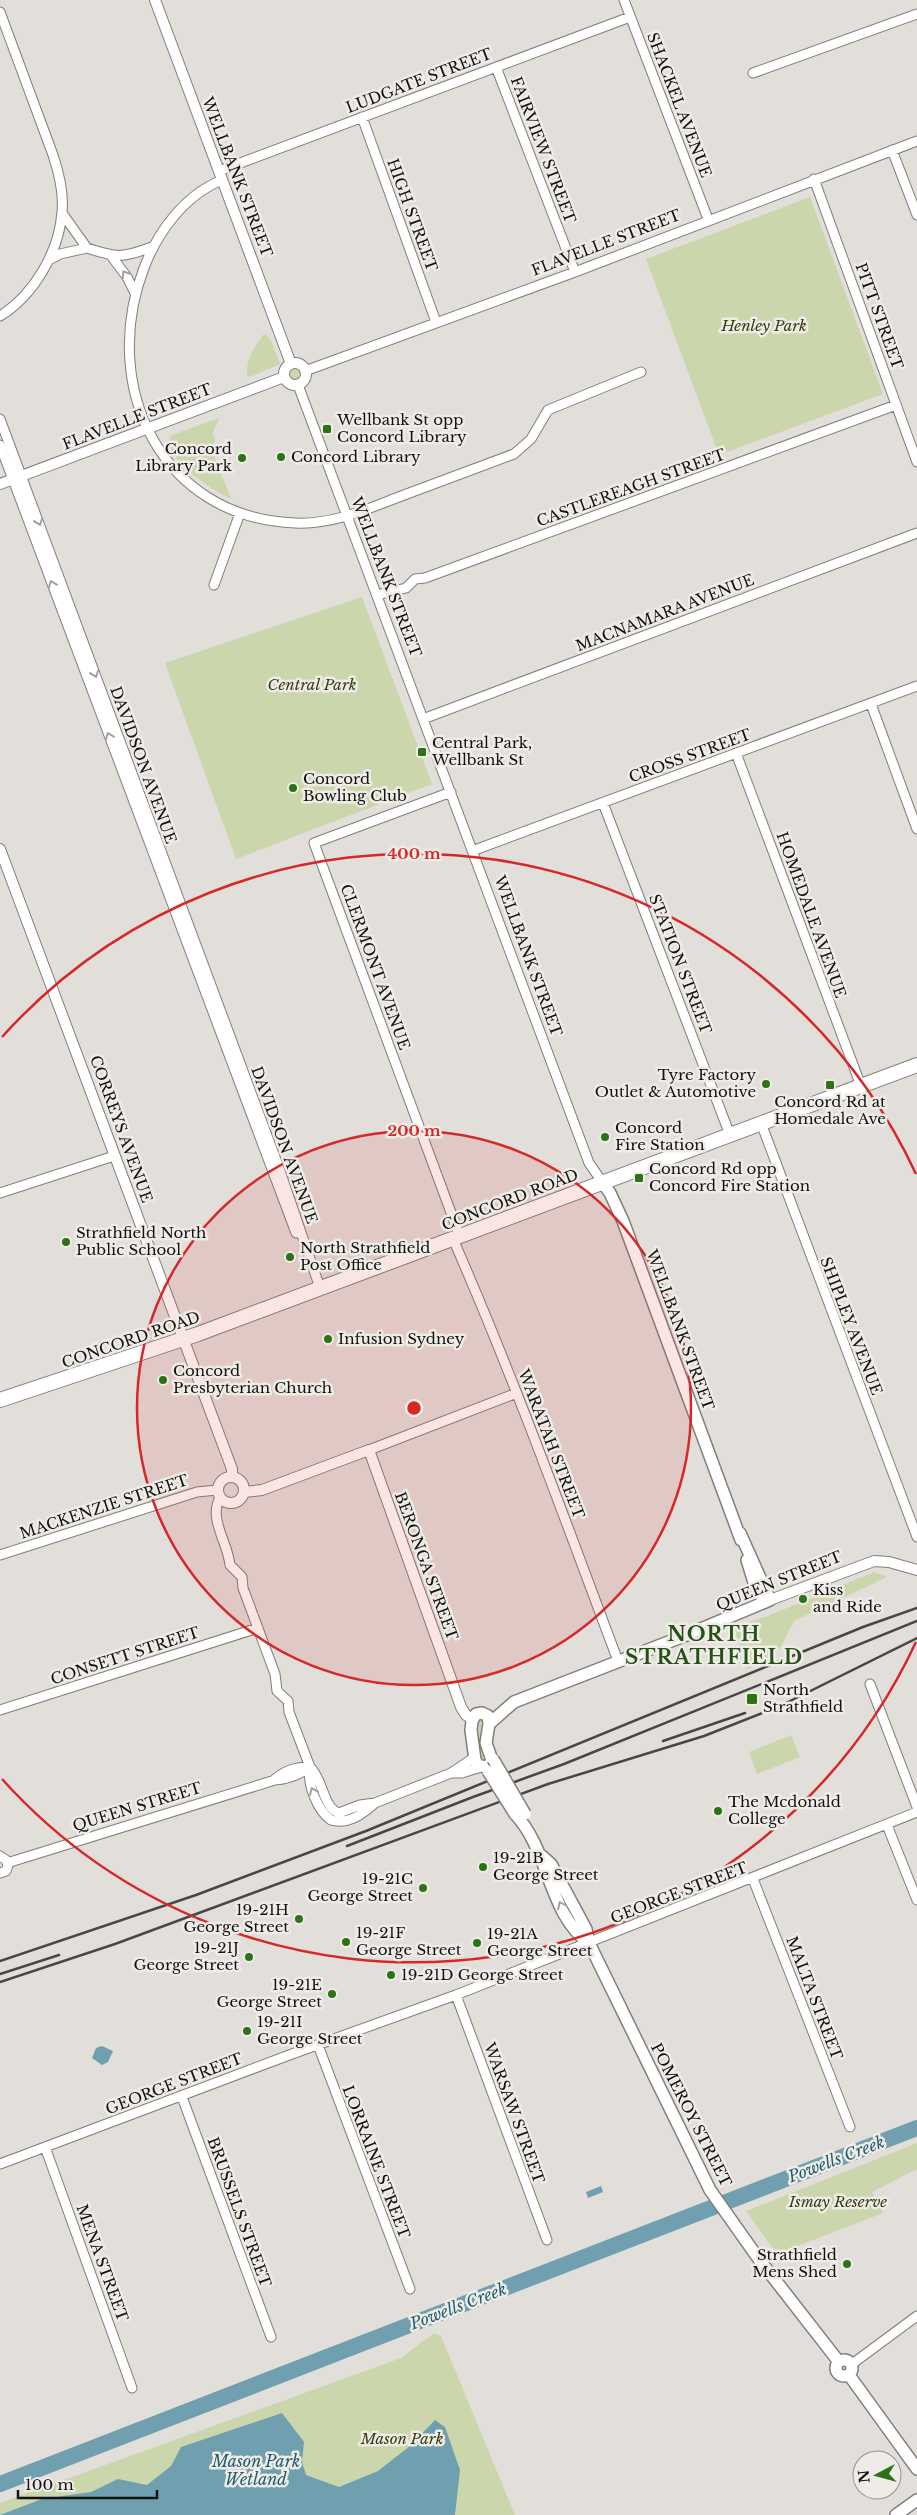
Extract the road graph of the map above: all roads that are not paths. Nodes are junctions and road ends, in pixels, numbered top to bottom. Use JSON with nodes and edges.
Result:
{"nodes":[{"id":1,"x":155,"y":0,"type":"edge"},
{"id":2,"x":624,"y":0,"type":"edge"},
{"id":3,"x":0,"y":12,"type":"edge"},
{"id":4,"x":917,"y":14,"type":"edge"},
{"id":5,"x":630,"y":16,"type":"junction"},
{"id":6,"x":496,"y":67,"type":"junction"},
{"id":7,"x":753,"y":73,"type":"dead end"},
{"id":8,"x":362,"y":117,"type":"junction"},
{"id":9,"x":917,"y":141,"type":"edge"},
{"id":10,"x":892,"y":150,"type":"junction"},
{"id":11,"x":220,"y":175,"type":"junction"},
{"id":12,"x":814,"y":179,"type":"junction"},
{"id":13,"x":62,"y":212,"type":"junction"},
{"id":14,"x":917,"y":215,"type":"edge"},
{"id":15,"x":708,"y":219,"type":"junction"},
{"id":16,"x":152,"y":247,"type":"junction"},
{"id":17,"x":87,"y":248,"type":"junction"},
{"id":18,"x":112,"y":256,"type":"junction"},
{"id":19,"x":49,"y":260,"type":"junction"},
{"id":20,"x":575,"y":272,"type":"junction"},
{"id":21,"x":135,"y":293,"type":"junction"},
{"id":22,"x":0,"y":316,"type":"edge"},
{"id":23,"x":436,"y":322,"type":"junction"},
{"id":24,"x":291,"y":364,"type":"junction"},
{"id":25,"x":305,"y":371,"type":"junction"},
{"id":26,"x":641,"y":372,"type":"dead end"},
{"id":27,"x":284,"y":377,"type":"junction"},
{"id":28,"x":298,"y":385,"type":"junction"},
{"id":29,"x":896,"y":405,"type":"junction"},
{"id":30,"x":0,"y":419,"type":"edge"},
{"id":31,"x":146,"y":429,"type":"junction"},
{"id":32,"x":0,"y":444,"type":"edge"},
{"id":33,"x":917,"y":462,"type":"edge"},
{"id":34,"x":17,"y":478,"type":"junction"},
{"id":35,"x":0,"y":484,"type":"edge"},
{"id":36,"x":240,"y":513,"type":"junction"},
{"id":37,"x":347,"y":515,"type":"junction"},
{"id":38,"x":917,"y":533,"type":"edge"},
{"id":39,"x":214,"y":585,"type":"dead end"},
{"id":40,"x":377,"y":595,"type":"junction"},
{"id":41,"x":917,"y":686,"type":"edge"},
{"id":42,"x":871,"y":704,"type":"junction"},
{"id":43,"x":423,"y":720,"type":"junction"},
{"id":44,"x":736,"y":753,"type":"junction"},
{"id":45,"x":451,"y":792,"type":"junction"},
{"id":46,"x":604,"y":803,"type":"junction"},
{"id":47,"x":917,"y":829,"type":"edge"},
{"id":48,"x":0,"y":849,"type":"edge"},
{"id":49,"x":472,"y":851,"type":"junction"},
{"id":50,"x":917,"y":1065,"type":"edge"},
{"id":51,"x":861,"y":1086,"type":"junction"},
{"id":52,"x":761,"y":1123,"type":"junction"},
{"id":53,"x":730,"y":1135,"type":"junction"},
{"id":54,"x":114,"y":1156,"type":"junction"},
{"id":55,"x":603,"y":1183,"type":"junction"},
{"id":56,"x":0,"y":1193,"type":"edge"},
{"id":57,"x":457,"y":1238,"type":"junction"},
{"id":58,"x":320,"y":1288,"type":"junction"},
{"id":59,"x":183,"y":1340,"type":"junction"},
{"id":60,"x":517,"y":1393,"type":"junction"},
{"id":61,"x":0,"y":1400,"type":"edge"},
{"id":62,"x":369,"y":1450,"type":"junction"},
{"id":63,"x":232,"y":1477,"type":"junction"},
{"id":64,"x":244,"y":1492,"type":"junction"},
{"id":65,"x":219,"y":1494,"type":"junction"},
{"id":66,"x":740,"y":1533,"type":"junction"},
{"id":67,"x":917,"y":1537,"type":"edge"},
{"id":68,"x":0,"y":1555,"type":"edge"},
{"id":69,"x":917,"y":1570,"type":"edge"},
{"id":70,"x":755,"y":1586,"type":"junction"},
{"id":71,"x":768,"y":1601,"type":"junction"},
{"id":72,"x":749,"y":1609,"type":"junction"},
{"id":73,"x":258,"y":1628,"type":"junction"},
{"id":74,"x":618,"y":1661,"type":"junction"},
{"id":75,"x":870,"y":1684,"type":"dead end"},
{"id":76,"x":514,"y":1702,"type":"junction"},
{"id":77,"x":0,"y":1710,"type":"edge"},
{"id":78,"x":477,"y":1716,"type":"junction"},
{"id":79,"x":489,"y":1724,"type":"junction"},
{"id":80,"x":484,"y":1764,"type":"junction"},
{"id":81,"x":310,"y":1767,"type":"junction"},
{"id":82,"x":917,"y":1807,"type":"edge"},
{"id":83,"x":917,"y":1812,"type":"edge"},
{"id":84,"x":887,"y":1825,"type":"junction"},
{"id":85,"x":4,"y":1859,"type":"edge"},
{"id":86,"x":0,"y":1873,"type":"edge"},
{"id":87,"x":753,"y":1879,"type":"junction"},
{"id":88,"x":917,"y":1900,"type":"edge"},
{"id":89,"x":589,"y":1943,"type":"junction"},
{"id":90,"x":456,"y":1995,"type":"junction"},
{"id":91,"x":318,"y":2045,"type":"junction"},
{"id":92,"x":182,"y":2096,"type":"junction"},
{"id":93,"x":850,"y":2127,"type":"dead end"},
{"id":94,"x":45,"y":2147,"type":"junction"},
{"id":95,"x":0,"y":2164,"type":"edge"},
{"id":96,"x":547,"y":2240,"type":"dead end"},
{"id":97,"x":410,"y":2289,"type":"dead end"},
{"id":98,"x":917,"y":2316,"type":"edge"},
{"id":99,"x":270,"y":2338,"type":"dead end"},
{"id":100,"x":850,"y":2370,"type":"junction"},
{"id":101,"x":132,"y":2388,"type":"dead end"},
{"id":102,"x":917,"y":2469,"type":"edge"},
{"id":103,"x":917,"y":2500,"type":"edge"},
{"id":104,"x":896,"y":2515,"type":"edge"}],
"edges":[{"from":1,"to":11,"type":"street","name":"WELLBANK STREET"},
{"from":2,"to":5,"type":"street","name":"SHACKEL AVENUE"},
{"from":3,"to":13,"type":"street"},
{"from":4,"to":7,"type":"street"},
{"from":5,"to":6,"type":"street","name":"LUDGATE STREET"},
{"from":5,"to":15,"type":"street","name":"SHACKEL AVENUE"},
{"from":6,"to":8,"type":"street","name":"LUDGATE STREET"},
{"from":6,"to":20,"type":"street","name":"FAIRVIEW STREET"},
{"from":8,"to":11,"type":"street","name":"LUDGATE STREET"},
{"from":8,"to":23,"type":"street","name":"HIGH STREET"},
{"from":9,"to":10,"type":"street","name":"FLAVELLE STREET"},
{"from":10,"to":12,"type":"street","name":"FLAVELLE STREET"},
{"from":10,"to":14,"type":"street"},
{"from":11,"to":16,"type":"street","name":"LUDGATE STREET"},
{"from":11,"to":24,"type":"street","name":"WELLBANK STREET"},
{"from":12,"to":15,"type":"street","name":"FLAVELLE STREET"},
{"from":12,"to":29,"type":"street","name":"PITT STREET"},
{"from":13,"to":17,"type":"street"},
{"from":13,"to":19,"type":"street"},
{"from":15,"to":20,"type":"street","name":"FLAVELLE STREET"},
{"from":16,"to":18,"type":"street"},
{"from":16,"to":21,"type":"street","name":"LUDGATE STREET"},
{"from":17,"to":18,"type":"street"},
{"from":17,"to":19,"type":"street"},
{"from":21,"to":18,"type":"street","one_way":true},
{"from":19,"to":22,"type":"street"},
{"from":20,"to":23,"type":"street","name":"FLAVELLE STREET"},
{"from":21,"to":31,"type":"street","name":"LUDGATE STREET"},
{"from":23,"to":25,"type":"street","name":"FLAVELLE STREET"},
{"from":24,"to":25,"type":"street"},
{"from":24,"to":27,"type":"street"},
{"from":25,"to":28,"type":"street"},
{"from":26,"to":37,"type":"street","name":"LUDGATE STREET"},
{"from":27,"to":28,"type":"street"},
{"from":27,"to":31,"type":"street","name":"FLAVELLE STREET"},
{"from":28,"to":37,"type":"street","name":"WELLBANK STREET"},
{"from":29,"to":33,"type":"street","name":"PITT STREET"},
{"from":29,"to":40,"type":"street","name":"CASTLEREAGH STREET"},
{"from":30,"to":34,"type":"street","name":"DAVIDSON AVENUE"},
{"from":31,"to":34,"type":"street","name":"FLAVELLE STREET"},
{"from":31,"to":36,"type":"street","name":"LUDGATE STREET"},
{"from":32,"to":34,"type":"street","name":"DAVIDSON AVENUE"},
{"from":34,"to":35,"type":"street","name":"FLAVELLE STREET"},
{"from":34,"to":58,"type":"street","name":"DAVIDSON AVENUE"},
{"from":36,"to":37,"type":"street","name":"LUDGATE STREET"},
{"from":36,"to":39,"type":"street"},
{"from":37,"to":40,"type":"street","name":"WELLBANK STREET"},
{"from":38,"to":43,"type":"street","name":"MACNAMARA AVENUE"},
{"from":40,"to":43,"type":"street","name":"WELLBANK STREET"},
{"from":41,"to":42,"type":"street","name":"CROSS STREET"},
{"from":42,"to":44,"type":"street","name":"CROSS STREET"},
{"from":42,"to":47,"type":"street"},
{"from":43,"to":45,"type":"street","name":"WELLBANK STREET"},
{"from":44,"to":46,"type":"street","name":"CROSS STREET"},
{"from":44,"to":51,"type":"street","name":"HOMEDALE AVENUE"},
{"from":45,"to":49,"type":"street","name":"WELLBANK STREET"},
{"from":45,"to":57,"type":"street","name":"CLERMONT AVENUE"},
{"from":46,"to":49,"type":"street","name":"CROSS STREET"},
{"from":46,"to":53,"type":"street","name":"STATION STREET"},
{"from":48,"to":54,"type":"street","name":"CORREYS AVENUE"},
{"from":49,"to":55,"type":"street","name":"WELLBANK STREET"},
{"from":50,"to":51,"type":"main road","name":"CONCORD ROAD"},
{"from":51,"to":52,"type":"main road","name":"CONCORD ROAD"},
{"from":52,"to":53,"type":"main road","name":"CONCORD ROAD"},
{"from":52,"to":67,"type":"street","name":"SHIPLEY AVENUE"},
{"from":53,"to":55,"type":"main road","name":"CONCORD ROAD"},
{"from":54,"to":56,"type":"street"},
{"from":54,"to":59,"type":"street","name":"CORREYS AVENUE"},
{"from":55,"to":57,"type":"main road","name":"CONCORD ROAD"},
{"from":55,"to":66,"type":"main road","name":"WELLBANK STREET"},
{"from":57,"to":58,"type":"main road","name":"CONCORD ROAD"},
{"from":57,"to":60,"type":"street","name":"WARATAH STREET"},
{"from":58,"to":59,"type":"main road","name":"CONCORD ROAD"},
{"from":59,"to":61,"type":"main road","name":"CONCORD ROAD"},
{"from":59,"to":63,"type":"street","name":"CORREYS AVENUE"},
{"from":60,"to":62,"type":"street"},
{"from":60,"to":74,"type":"street","name":"WARATAH STREET"},
{"from":62,"to":64,"type":"street"},
{"from":62,"to":78,"type":"street","name":"BERONGA STREET"},
{"from":63,"to":64,"type":"street"},
{"from":63,"to":65,"type":"street"},
{"from":64,"to":65,"type":"street"},
{"from":65,"to":68,"type":"street","name":"MACKENZIE STREET"},
{"from":65,"to":73,"type":"street"},
{"from":66,"to":70,"type":"main road","name":"WELLBANK STREET"},
{"from":66,"to":71,"type":"main road","name":"WELLBANK STREET"},
{"from":69,"to":71,"type":"street","name":"QUEEN STREET"},
{"from":70,"to":71,"type":"main road","name":"WELLBANK STREET"},
{"from":70,"to":72,"type":"main road"},
{"from":71,"to":72,"type":"main road","name":"QUEEN STREET"},
{"from":72,"to":74,"type":"main road","name":"QUEEN STREET"},
{"from":73,"to":77,"type":"street","name":"CONSETT STREET"},
{"from":73,"to":81,"type":"street"},
{"from":74,"to":76,"type":"main road","name":"QUEEN STREET"},
{"from":75,"to":82,"type":"street"},
{"from":76,"to":78,"type":"main road","name":"QUEEN STREET"},
{"from":76,"to":79,"type":"main road","name":"QUEEN STREET"},
{"from":78,"to":79,"type":"main road"},
{"from":78,"to":80,"type":"main road"},
{"from":79,"to":80,"type":"main road"},
{"from":80,"to":81,"type":"street"},
{"from":80,"to":89,"type":"main road","name":"POMEROY STREET","bridge":true},
{"from":81,"to":85,"type":"street","name":"QUEEN STREET"},
{"from":83,"to":84,"type":"street","name":"GEORGE STREET"},
{"from":84,"to":87,"type":"street","name":"GEORGE STREET"},
{"from":84,"to":88,"type":"street"},
{"from":85,"to":86,"type":"street"},
{"from":87,"to":89,"type":"street","name":"GEORGE STREET"},
{"from":87,"to":93,"type":"street","name":"MALTA STREET"},
{"from":89,"to":90,"type":"street","name":"GEORGE STREET"},
{"from":89,"to":100,"type":"main road","name":"POMEROY STREET"},
{"from":90,"to":91,"type":"street","name":"GEORGE STREET"},
{"from":90,"to":96,"type":"street","name":"WARSAW STREET"},
{"from":91,"to":92,"type":"street","name":"GEORGE STREET"},
{"from":91,"to":97,"type":"street","name":"LORRAINE STREET"},
{"from":92,"to":94,"type":"street","name":"GEORGE STREET"},
{"from":92,"to":99,"type":"street","name":"BRUSSELS STREET"},
{"from":94,"to":95,"type":"street","name":"GEORGE STREET"},
{"from":94,"to":101,"type":"street","name":"MENA STREET"},
{"from":98,"to":100,"type":"street"},
{"from":100,"to":102,"type":"main road"},
{"from":103,"to":104,"type":"main road"}]}
